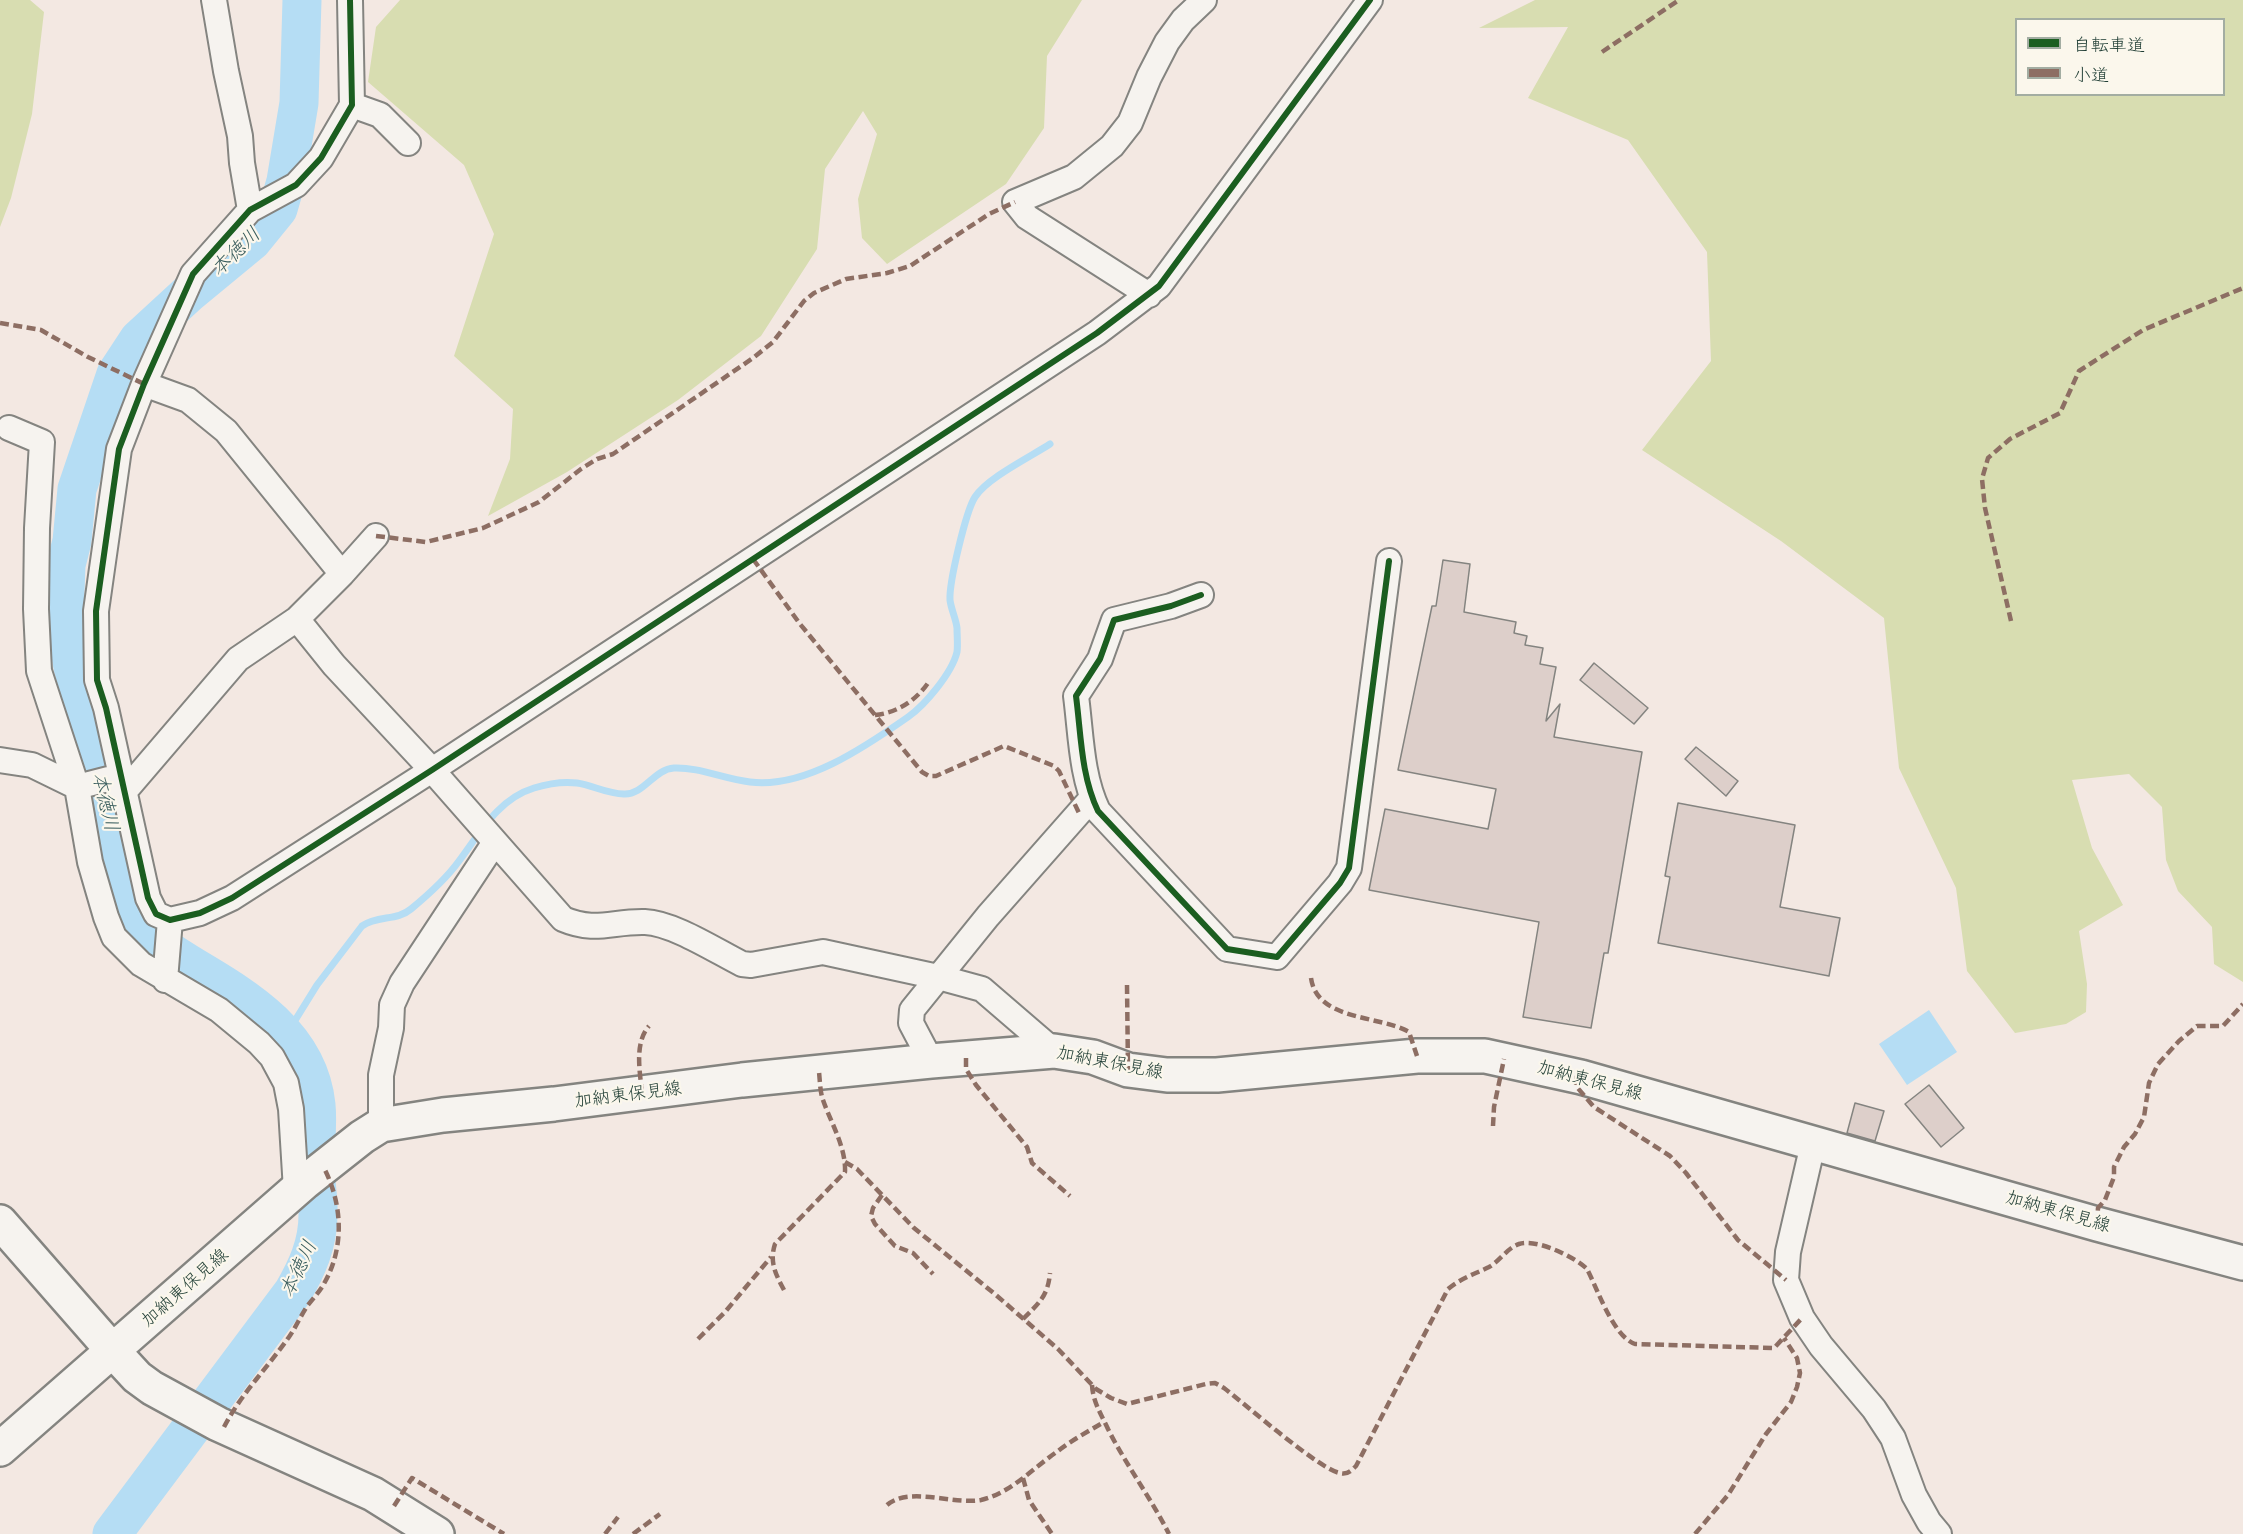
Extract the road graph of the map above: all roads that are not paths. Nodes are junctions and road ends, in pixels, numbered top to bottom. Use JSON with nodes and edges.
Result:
{"nodes":[{"id":1,"x":214,"y":0,"type":"edge"},
{"id":2,"x":350,"y":0,"type":"edge"},
{"id":3,"x":1204,"y":0,"type":"edge"},
{"id":4,"x":1370,"y":0,"type":"edge"},
{"id":5,"x":352,"y":105,"type":"junction"},
{"id":6,"x":408,"y":143,"type":"dead end"},
{"id":7,"x":259,"y":205,"type":"junction"},
{"id":8,"x":1149,"y":295,"type":"junction"},
{"id":9,"x":147,"y":378,"type":"junction"},
{"id":10,"x":9,"y":428,"type":"dead end"},
{"id":11,"x":376,"y":536,"type":"dead end"},
{"id":12,"x":1389,"y":561,"type":"dead end"},
{"id":13,"x":342,"y":574,"type":"junction"},
{"id":14,"x":1201,"y":595,"type":"dead end"},
{"id":15,"x":297,"y":619,"type":"junction"},
{"id":16,"x":0,"y":760,"type":"edge"},
{"id":17,"x":432,"y":771,"type":"junction"},
{"id":18,"x":116,"y":785,"type":"junction"},
{"id":19,"x":76,"y":787,"type":"junction"},
{"id":20,"x":1092,"y":798,"type":"junction"},
{"id":21,"x":495,"y":842,"type":"junction"},
{"id":22,"x":170,"y":920,"type":"junction"},
{"id":23,"x":938,"y":977,"type":"junction"},
{"id":24,"x":165,"y":980,"type":"junction"},
{"id":25,"x":1054,"y":1051,"type":"junction"},
{"id":26,"x":931,"y":1061,"type":"junction"},
{"id":27,"x":381,"y":1125,"type":"junction"},
{"id":28,"x":1813,"y":1144,"type":"junction"},
{"id":29,"x":308,"y":1180,"type":"junction"},
{"id":30,"x":0,"y":1221,"type":"edge"},
{"id":31,"x":2243,"y":1263,"type":"edge"},
{"id":32,"x":113,"y":1351,"type":"junction"},
{"id":33,"x":0,"y":1449,"type":"edge"},
{"id":34,"x":437,"y":1534,"type":"edge"},
{"id":35,"x":1939,"y":1534,"type":"edge"}],
"edges":[{"from":1,"to":7,"type":"street"},
{"from":2,"to":5,"type":"street"},
{"from":3,"to":8,"type":"street"},
{"from":4,"to":8,"type":"street"},
{"from":5,"to":6,"type":"street"},
{"from":5,"to":7,"type":"street"},
{"from":7,"to":9,"type":"street"},
{"from":8,"to":17,"type":"street"},
{"from":9,"to":13,"type":"street"},
{"from":9,"to":18,"type":"street"},
{"from":10,"to":19,"type":"street"},
{"from":11,"to":13,"type":"street"},
{"from":12,"to":20,"type":"street"},
{"from":13,"to":15,"type":"street"},
{"from":14,"to":20,"type":"street"},
{"from":15,"to":17,"type":"street"},
{"from":15,"to":18,"type":"street"},
{"from":16,"to":19,"type":"street"},
{"from":17,"to":21,"type":"street"},
{"from":17,"to":22,"type":"street"},
{"from":18,"to":19,"type":"street"},
{"from":18,"to":22,"type":"street"},
{"from":19,"to":24,"type":"street"},
{"from":20,"to":23,"type":"street"},
{"from":21,"to":23,"type":"street"},
{"from":21,"to":27,"type":"street"},
{"from":22,"to":24,"type":"street"},
{"from":23,"to":25,"type":"street"},
{"from":23,"to":26,"type":"street"},
{"from":24,"to":29,"type":"street"},
{"from":25,"to":26,"type":"main road","name":"加納東保見線"},
{"from":25,"to":28,"type":"main road","name":"加納東保見線"},
{"from":26,"to":27,"type":"main road","name":"加納東保見線"},
{"from":27,"to":29,"type":"main road","name":"加納東保見線"},
{"from":28,"to":31,"type":"main road","name":"加納東保見線"},
{"from":28,"to":35,"type":"street"},
{"from":29,"to":32,"type":"main road","name":"加納東保見線"},
{"from":30,"to":32,"type":"main road"},
{"from":32,"to":33,"type":"main road","name":"加納東保見線"},
{"from":32,"to":34,"type":"main road"}]}
